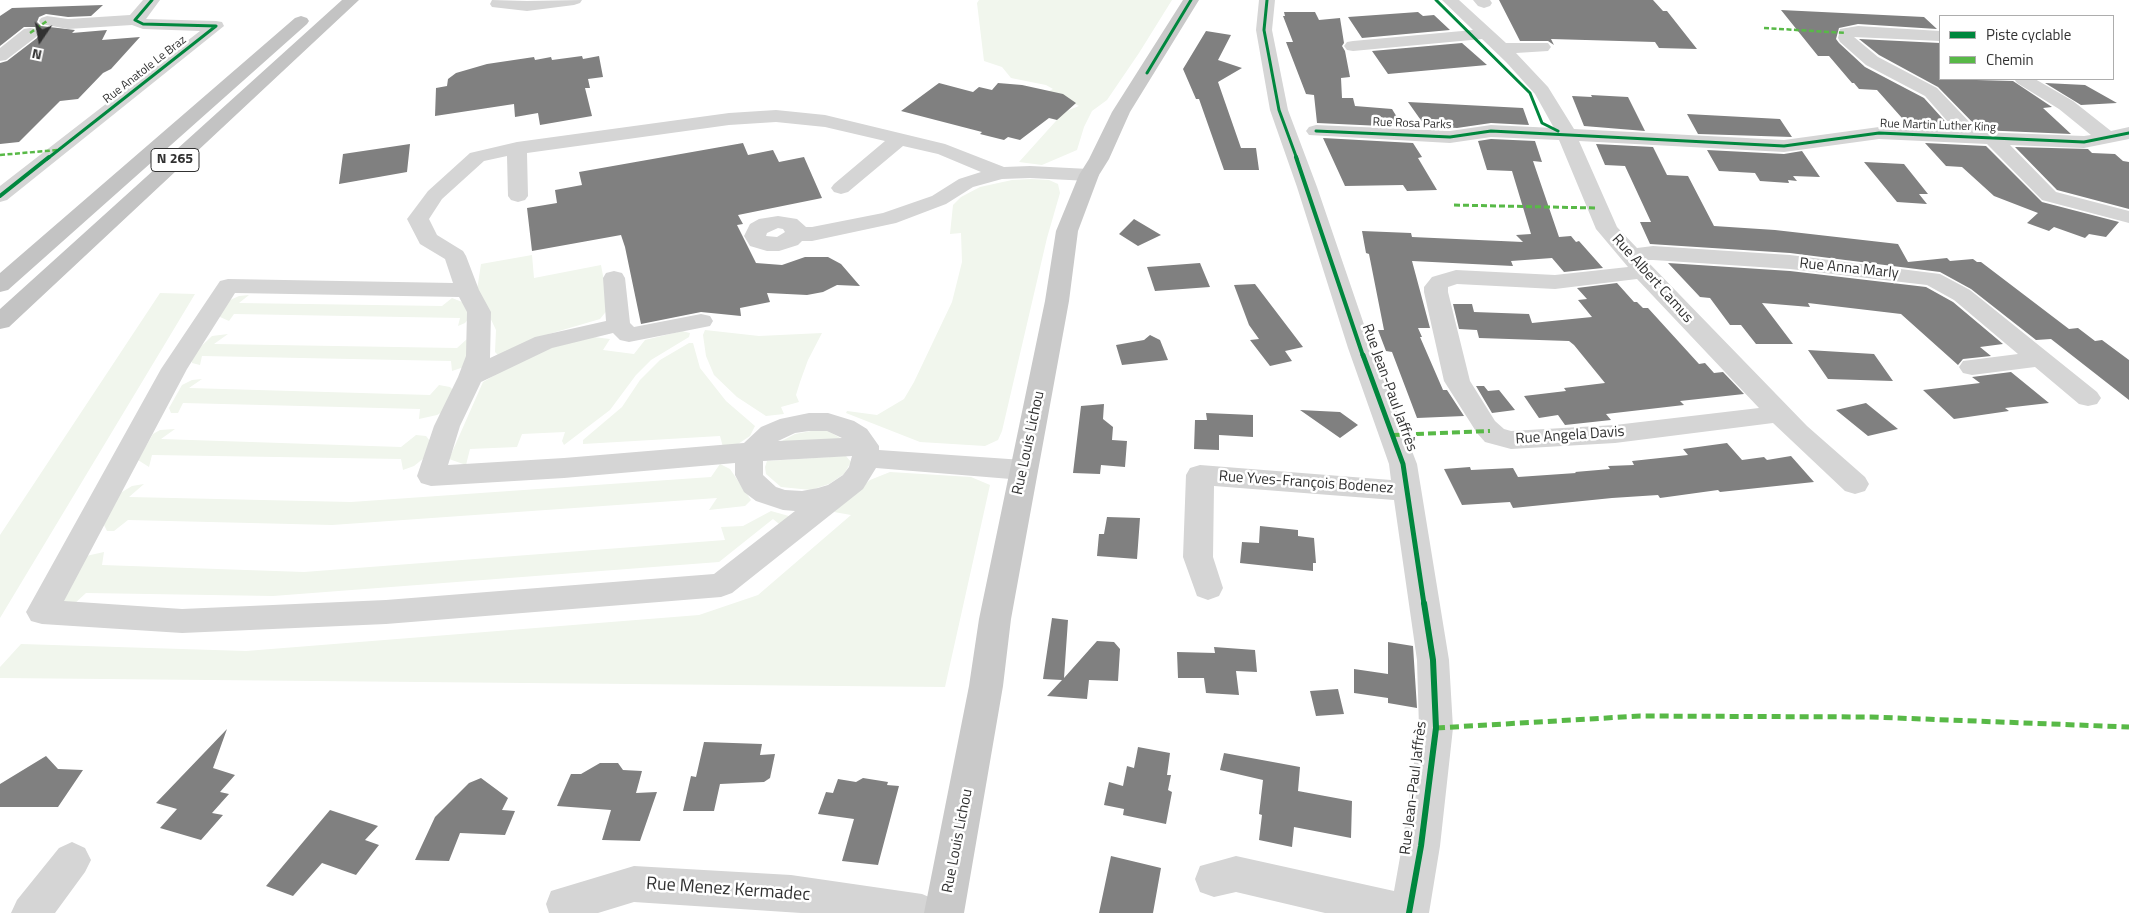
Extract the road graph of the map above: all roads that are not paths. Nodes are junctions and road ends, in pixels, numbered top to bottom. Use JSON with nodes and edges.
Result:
{"nodes":[{"id":1,"x":152,"y":0,"type":"edge"},
{"id":2,"x":324,"y":0,"type":"edge"},
{"id":3,"x":351,"y":0,"type":"edge"},
{"id":4,"x":500,"y":0,"type":"edge"},
{"id":5,"x":574,"y":0,"type":"edge"},
{"id":6,"x":1191,"y":0,"type":"edge"},
{"id":7,"x":1267,"y":0,"type":"edge"},
{"id":8,"x":1450,"y":0,"type":"edge"},
{"id":9,"x":134,"y":20,"type":"junction"},
{"id":10,"x":47,"y":21,"type":"dead end"},
{"id":11,"x":30,"y":33,"type":"dead end"},
{"id":12,"x":1486,"y":34,"type":"junction"},
{"id":13,"x":1939,"y":36,"type":"edge"},
{"id":14,"x":1353,"y":46,"type":"dead end"},
{"id":15,"x":1542,"y":47,"type":"dead end"},
{"id":16,"x":1500,"y":48,"type":"junction"},
{"id":17,"x":0,"y":56,"type":"edge"},
{"id":18,"x":2026,"y":80,"type":"edge"},
{"id":19,"x":1316,"y":131,"type":"dead end"},
{"id":20,"x":2129,"y":133,"type":"edge"},
{"id":21,"x":1566,"y":135,"type":"junction"},
{"id":22,"x":2107,"y":137,"type":"junction"},
{"id":23,"x":899,"y":138,"type":"junction"},
{"id":24,"x":1983,"y":138,"type":"junction"},
{"id":25,"x":517,"y":148,"type":"junction"},
{"id":26,"x":1000,"y":173,"type":"junction"},
{"id":27,"x":1089,"y":175,"type":"junction"},
{"id":28,"x":841,"y":188,"type":"dead end"},
{"id":29,"x":0,"y":196,"type":"edge"},
{"id":30,"x":518,"y":196,"type":"dead end"},
{"id":31,"x":2129,"y":217,"type":"edge"},
{"id":32,"x":796,"y":234,"type":"dead end"},
{"id":33,"x":1637,"y":264,"type":"junction"},
{"id":34,"x":614,"y":278,"type":"dead end"},
{"id":35,"x":0,"y":285,"type":"edge"},
{"id":36,"x":466,"y":290,"type":"junction"},
{"id":37,"x":701,"y":320,"type":"dead end"},
{"id":38,"x":0,"y":322,"type":"edge"},
{"id":39,"x":618,"y":325,"type":"junction"},
{"id":40,"x":2041,"y":359,"type":"junction"},
{"id":41,"x":1972,"y":366,"type":"dead end"},
{"id":42,"x":471,"y":377,"type":"junction"},
{"id":43,"x":2088,"y":398,"type":"dead end"},
{"id":44,"x":1780,"y":414,"type":"junction"},
{"id":45,"x":752,"y":452,"type":"junction"},
{"id":46,"x":866,"y":452,"type":"junction"},
{"id":47,"x":1023,"y":470,"type":"junction"},
{"id":48,"x":1855,"y":484,"type":"dead end"},
{"id":49,"x":1407,"y":491,"type":"junction"},
{"id":50,"x":838,"y":492,"type":"junction"},
{"id":51,"x":1208,"y":588,"type":"dead end"},
{"id":52,"x":72,"y":860,"type":"dead end"},
{"id":53,"x":1214,"y":879,"type":"dead end"},
{"id":54,"x":565,"y":904,"type":"dead end"},
{"id":55,"x":31,"y":913,"type":"edge"},
{"id":56,"x":922,"y":913,"type":"edge"},
{"id":57,"x":944,"y":913,"type":"edge"},
{"id":58,"x":1407,"y":913,"type":"edge"}],
"edges":[{"from":1,"to":9,"type":"street"},
{"from":2,"to":35,"type":"highway","number":"N 265"},
{"from":3,"to":38,"type":"highway","number":"N 265"},
{"from":4,"to":5,"type":"street"},
{"from":6,"to":27,"type":"main road","name":"Rue Louis Lichou"},
{"from":7,"to":49,"type":"street","name":"Rue Jean-Paul Jaffrès"},
{"from":8,"to":12,"type":"street","name":"Rue Albert Camus"},
{"from":9,"to":10,"type":"street","name":"Rue Anatole Le Braz"},
{"from":9,"to":29,"type":"street","name":"Rue Anatole Le Braz"},
{"from":11,"to":17,"type":"street"},
{"from":12,"to":14,"type":"street"},
{"from":12,"to":16,"type":"street","name":"Rue Albert Camus"},
{"from":13,"to":24,"type":"street"},
{"from":15,"to":16,"type":"street"},
{"from":16,"to":21,"type":"street","name":"Rue Albert Camus"},
{"from":18,"to":22,"type":"street"},
{"from":19,"to":21,"type":"street","name":"Rue Rosa Parks"},
{"from":20,"to":22,"type":"street","name":"Rue Martin Luther King"},
{"from":21,"to":24,"type":"street","name":"Rue Martin Luther King"},
{"from":21,"to":33,"type":"street","name":"Rue Albert Camus"},
{"from":22,"to":24,"type":"street","name":"Rue Martin Luther King"},
{"from":23,"to":25,"type":"street"},
{"from":23,"to":26,"type":"street"},
{"from":23,"to":28,"type":"street"},
{"from":24,"to":31,"type":"street","name":"Rue Martin Luther King"},
{"from":25,"to":30,"type":"street"},
{"from":25,"to":36,"type":"street"},
{"from":26,"to":27,"type":"street"},
{"from":26,"to":32,"type":"street"},
{"from":27,"to":47,"type":"main road","name":"Rue Louis Lichou"},
{"from":33,"to":40,"type":"street","name":"Rue Anna Marly"},
{"from":33,"to":44,"type":"street","name":"Rue Albert Camus"},
{"from":33,"to":44,"type":"street","name":"Rue Angela Davis"},
{"from":34,"to":39,"type":"street"},
{"from":36,"to":42,"type":"street"},
{"from":36,"to":50,"type":"street"},
{"from":37,"to":39,"type":"street"},
{"from":39,"to":42,"type":"street"},
{"from":40,"to":41,"type":"street"},
{"from":40,"to":43,"type":"street","name":"Rue Anna Marly"},
{"from":42,"to":45,"type":"street"},
{"from":44,"to":48,"type":"street","name":"Rue Albert Camus"},
{"from":45,"to":46,"type":"street"},
{"from":45,"to":50,"type":"street"},
{"from":46,"to":47,"type":"street"},
{"from":46,"to":50,"type":"street"},
{"from":47,"to":57,"type":"main road","name":"Rue Louis Lichou"},
{"from":49,"to":51,"type":"street","name":"Rue Yves-François Bodenez"},
{"from":49,"to":58,"type":"street","name":"Rue Jean-Paul Jaffrès"},
{"from":52,"to":55,"type":"street"},
{"from":53,"to":58,"type":"street"},
{"from":54,"to":56,"type":"street","name":"Rue Menez Kermadec"}]}
